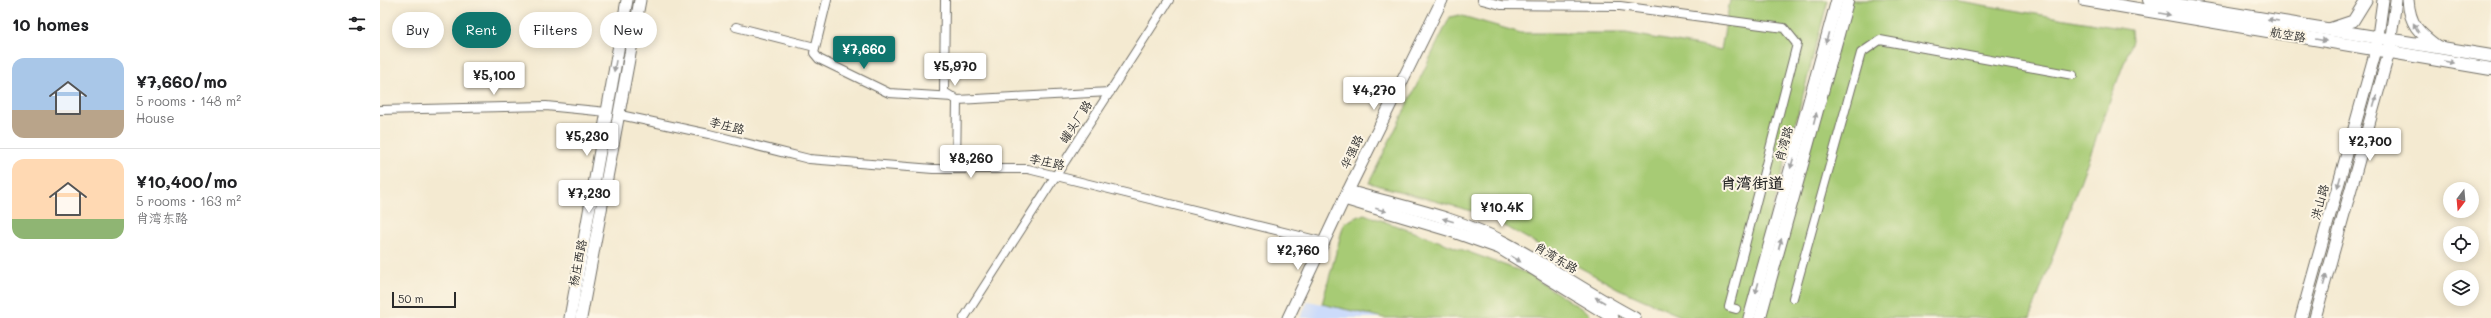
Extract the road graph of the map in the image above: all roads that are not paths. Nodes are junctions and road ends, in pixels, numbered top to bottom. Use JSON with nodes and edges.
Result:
{"nodes":[{"id":1,"x":627,"y":0,"type":"edge"},
{"id":2,"x":640,"y":0,"type":"edge"},
{"id":3,"x":827,"y":0,"type":"edge"},
{"id":4,"x":945,"y":0,"type":"edge"},
{"id":5,"x":1169,"y":0,"type":"edge"},
{"id":6,"x":1482,"y":0,"type":"edge"},
{"id":7,"x":1837,"y":0,"type":"edge"},
{"id":8,"x":1848,"y":0,"type":"edge"},
{"id":9,"x":2085,"y":0,"type":"edge"},
{"id":10,"x":2149,"y":0,"type":"edge"},
{"id":11,"x":2366,"y":0,"type":"edge"},
{"id":12,"x":2382,"y":0,"type":"edge"},
{"id":13,"x":2396,"y":0,"type":"edge"},
{"id":14,"x":2408,"y":0,"type":"edge"},
{"id":15,"x":1440,"y":2,"type":"edge"},
{"id":16,"x":2187,"y":3,"type":"edge"},
{"id":17,"x":736,"y":27,"type":"dead end"},
{"id":18,"x":2329,"y":29,"type":"junction"},
{"id":19,"x":2378,"y":36,"type":"junction"},
{"id":20,"x":2391,"y":38,"type":"junction"},
{"id":21,"x":815,"y":47,"type":"junction"},
{"id":22,"x":2438,"y":47,"type":"junction"},
{"id":23,"x":2376,"y":50,"type":"junction"},
{"id":24,"x":2389,"y":52,"type":"junction"},
{"id":25,"x":2491,"y":56,"type":"edge"},
{"id":26,"x":2491,"y":69,"type":"edge"},
{"id":27,"x":2073,"y":75,"type":"dead end"},
{"id":28,"x":1110,"y":92,"type":"junction"},
{"id":29,"x":955,"y":99,"type":"junction"},
{"id":30,"x":380,"y":110,"type":"edge"},
{"id":31,"x":607,"y":112,"type":"junction"},
{"id":32,"x":620,"y":115,"type":"junction"},
{"id":33,"x":956,"y":169,"type":"junction"},
{"id":34,"x":1056,"y":176,"type":"junction"},
{"id":35,"x":1346,"y":195,"type":"junction"},
{"id":36,"x":1324,"y":242,"type":"junction"},
{"id":37,"x":1793,"y":298,"type":"dead end"},
{"id":38,"x":1736,"y":310,"type":"dead end"},
{"id":39,"x":570,"y":318,"type":"edge"},
{"id":40,"x":581,"y":318,"type":"edge"},
{"id":41,"x":964,"y":318,"type":"edge"},
{"id":42,"x":1288,"y":318,"type":"edge"},
{"id":43,"x":1613,"y":318,"type":"edge"},
{"id":44,"x":1635,"y":318,"type":"edge"},
{"id":45,"x":1749,"y":318,"type":"edge"},
{"id":46,"x":1760,"y":318,"type":"edge"},
{"id":47,"x":2301,"y":318,"type":"edge"},
{"id":48,"x":2315,"y":318,"type":"edge"}],
"edges":[{"from":1,"to":31,"type":"street","name":"杨庄西路","one_way":true},
{"from":2,"to":32,"type":"street","name":"杨庄西路"},
{"from":3,"to":21,"type":"street"},
{"from":4,"to":29,"type":"street"},
{"from":5,"to":28,"type":"street","name":"罐头厂路"},
{"from":6,"to":38,"type":"street"},
{"from":7,"to":45,"type":"street","name":"肖湾路","one_way":true},
{"from":46,"to":8,"type":"street","name":"肖湾路","one_way":true},
{"from":9,"to":23,"type":"main road","name":"航空路","one_way":true},
{"from":10,"to":16,"type":"main road","name":"航空路"},
{"from":11,"to":18,"type":"street"},
{"from":12,"to":19,"type":"street","name":"洪山路"},
{"from":13,"to":20,"type":"street"},
{"from":22,"to":14,"type":"street","one_way":true},
{"from":15,"to":35,"type":"street","name":"华强路"},
{"from":18,"to":16,"type":"main road","name":"航空路","one_way":true},
{"from":17,"to":21,"type":"street"},
{"from":18,"to":19,"type":"main road","name":"航空路"},
{"from":19,"to":20,"type":"main road","name":"航空路"},
{"from":19,"to":23,"type":"street","name":"洪山路"},
{"from":20,"to":22,"type":"main road","name":"航空路"},
{"from":20,"to":24,"type":"street"},
{"from":21,"to":29,"type":"street"},
{"from":22,"to":25,"type":"main road","name":"航空路"},
{"from":23,"to":24,"type":"main road","name":"航空路"},
{"from":23,"to":47,"type":"street","name":"洪山路","one_way":true},
{"from":24,"to":26,"type":"main road","name":"航空路","one_way":true},
{"from":48,"to":24,"type":"street","one_way":true},
{"from":27,"to":37,"type":"street"},
{"from":28,"to":29,"type":"street"},
{"from":28,"to":34,"type":"street","name":"罐头厂路"},
{"from":29,"to":33,"type":"street"},
{"from":30,"to":31,"type":"street"},
{"from":31,"to":39,"type":"street","name":"杨庄西路"},
{"from":32,"to":33,"type":"street","name":"李庄路"},
{"from":32,"to":40,"type":"street","name":"杨庄西路"},
{"from":33,"to":34,"type":"street","name":"李庄路"},
{"from":34,"to":36,"type":"street","name":"李庄路"},
{"from":34,"to":41,"type":"street","name":"罐头厂路"},
{"from":35,"to":36,"type":"street","name":"华强路"},
{"from":35,"to":43,"type":"street","name":"肖湾东路","one_way":true},
{"from":44,"to":35,"type":"street","name":"肖湾东路","one_way":true},
{"from":36,"to":42,"type":"street","name":"华强路"}]}
